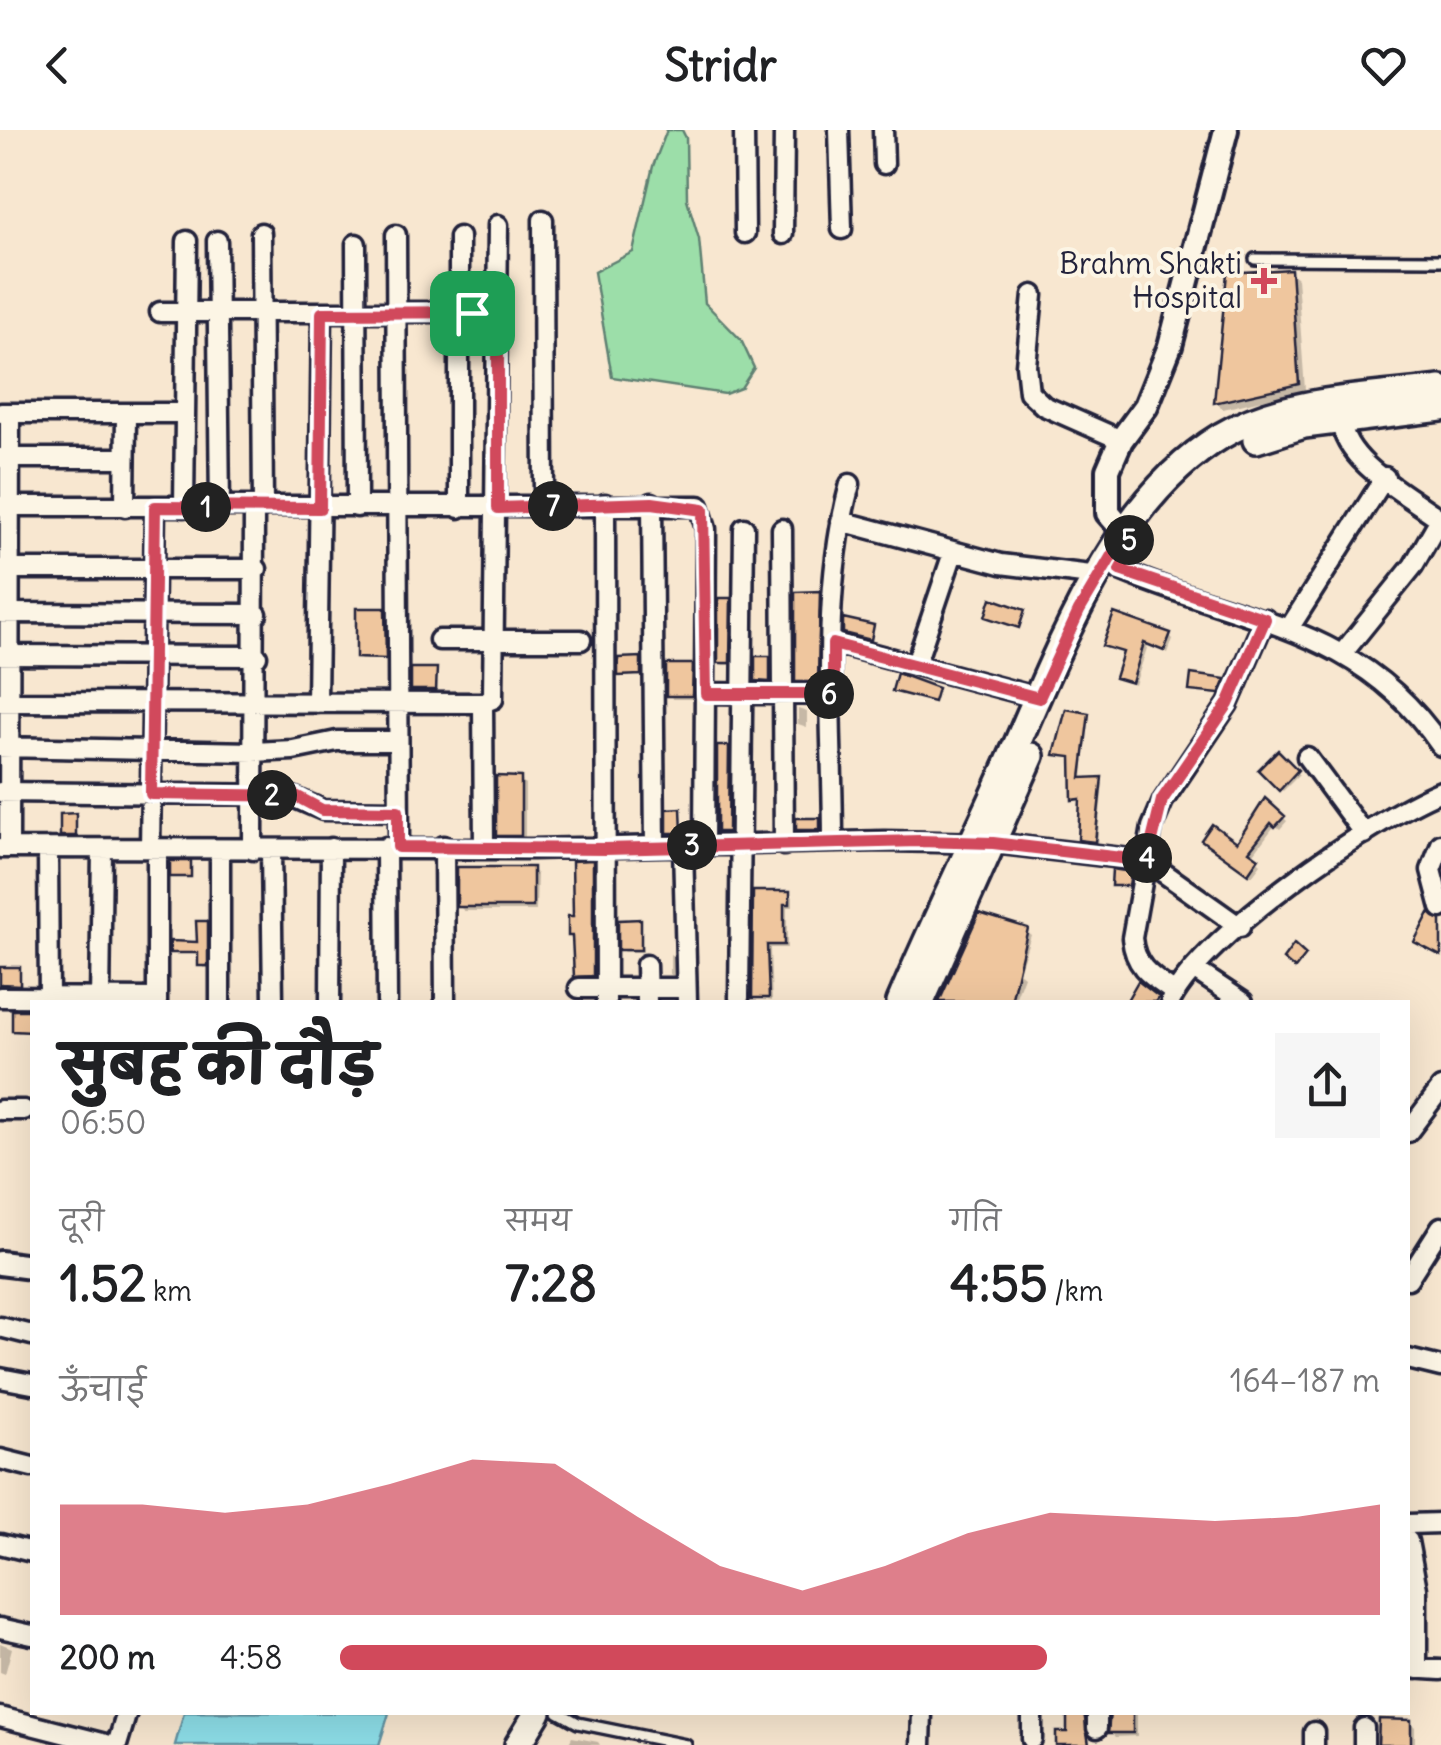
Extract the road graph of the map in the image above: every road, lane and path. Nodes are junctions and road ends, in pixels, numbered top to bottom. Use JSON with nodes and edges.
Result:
{"nodes":[{"id":1,"x":744,"y":130,"type":"edge"},
{"id":2,"x":784,"y":130,"type":"edge"},
{"id":3,"x":840,"y":130,"type":"edge"},
{"id":4,"x":883,"y":130,"type":"edge"},
{"id":5,"x":1226,"y":130,"type":"edge"},
{"id":6,"x":884,"y":164,"type":"dead end"},
{"id":7,"x":543,"y":220,"type":"dead end"},
{"id":8,"x":498,"y":225,"type":"dead end"},
{"id":9,"x":842,"y":229,"type":"dead end"},
{"id":10,"x":260,"y":233,"type":"dead end"},
{"id":11,"x":745,"y":233,"type":"dead end"},
{"id":12,"x":396,"y":234,"type":"dead end"},
{"id":13,"x":784,"y":234,"type":"dead end"},
{"id":14,"x":459,"y":236,"type":"dead end"},
{"id":15,"x":188,"y":241,"type":"dead end"},
{"id":16,"x":217,"y":241,"type":"dead end"},
{"id":17,"x":356,"y":244,"type":"dead end"},
{"id":18,"x":1254,"y":259,"type":"dead end"},
{"id":19,"x":1441,"y":260,"type":"edge"},
{"id":20,"x":1033,"y":295,"type":"dead end"},
{"id":21,"x":160,"y":312,"type":"dead end"},
{"id":22,"x":186,"y":312,"type":"junction"},
{"id":23,"x":218,"y":312,"type":"junction"},
{"id":24,"x":498,"y":312,"type":"junction"},
{"id":25,"x":261,"y":313,"type":"junction"},
{"id":26,"x":322,"y":313,"type":"junction"},
{"id":27,"x":358,"y":313,"type":"junction"},
{"id":28,"x":396,"y":313,"type":"junction"},
{"id":29,"x":459,"y":313,"type":"junction"},
{"id":30,"x":1441,"y":389,"type":"edge"},
{"id":31,"x":1441,"y":408,"type":"edge"},
{"id":32,"x":5,"y":413,"type":"edge"},
{"id":33,"x":185,"y":413,"type":"junction"},
{"id":34,"x":126,"y":414,"type":"junction"},
{"id":35,"x":1341,"y":421,"type":"junction"},
{"id":36,"x":1121,"y":440,"type":"junction"},
{"id":37,"x":5,"y":458,"type":"edge"},
{"id":38,"x":125,"y":458,"type":"junction"},
{"id":39,"x":1385,"y":477,"type":"junction"},
{"id":40,"x":850,"y":484,"type":"dead end"},
{"id":41,"x":652,"y":503,"type":"junction"},
{"id":42,"x":605,"y":504,"type":"junction"},
{"id":43,"x":5,"y":506,"type":"edge"},
{"id":44,"x":544,"y":506,"type":"junction"},
{"id":45,"x":124,"y":507,"type":"junction"},
{"id":46,"x":155,"y":507,"type":"junction"},
{"id":47,"x":184,"y":507,"type":"junction"},
{"id":48,"x":220,"y":507,"type":"junction"},
{"id":49,"x":258,"y":507,"type":"junction"},
{"id":50,"x":320,"y":508,"type":"junction"},
{"id":51,"x":357,"y":508,"type":"junction"},
{"id":52,"x":396,"y":508,"type":"junction"},
{"id":53,"x":459,"y":508,"type":"junction"},
{"id":54,"x":498,"y":508,"type":"junction"},
{"id":55,"x":841,"y":520,"type":"junction"},
{"id":56,"x":1440,"y":520,"type":"edge"},
{"id":57,"x":744,"y":528,"type":"dead end"},
{"id":58,"x":782,"y":529,"type":"dead end"},
{"id":59,"x":1129,"y":540,"type":"junction"},
{"id":60,"x":954,"y":553,"type":"junction"},
{"id":61,"x":4,"y":569,"type":"edge"},
{"id":62,"x":154,"y":569,"type":"junction"},
{"id":63,"x":257,"y":569,"type":"junction"},
{"id":64,"x":1110,"y":573,"type":"junction"},
{"id":65,"x":5,"y":613,"type":"edge"},
{"id":66,"x":154,"y":614,"type":"junction"},
{"id":67,"x":257,"y":614,"type":"junction"},
{"id":68,"x":1265,"y":619,"type":"junction"},
{"id":69,"x":1290,"y":627,"type":"junction"},
{"id":70,"x":497,"y":639,"type":"junction"},
{"id":71,"x":439,"y":640,"type":"dead end"},
{"id":72,"x":581,"y":640,"type":"dead end"},
{"id":73,"x":833,"y":644,"type":"junction"},
{"id":74,"x":1342,"y":654,"type":"junction"},
{"id":75,"x":5,"y":655,"type":"edge"},
{"id":76,"x":153,"y":656,"type":"junction"},
{"id":77,"x":257,"y":656,"type":"junction"},
{"id":78,"x":916,"y":663,"type":"junction"},
{"id":79,"x":706,"y":694,"type":"junction"},
{"id":80,"x":784,"y":694,"type":"junction"},
{"id":81,"x":833,"y":694,"type":"junction"},
{"id":82,"x":744,"y":695,"type":"junction"},
{"id":83,"x":1039,"y":698,"type":"junction"},
{"id":84,"x":396,"y":701,"type":"junction"},
{"id":85,"x":4,"y":702,"type":"edge"},
{"id":86,"x":152,"y":703,"type":"junction"},
{"id":87,"x":256,"y":703,"type":"junction"},
{"id":88,"x":318,"y":703,"type":"junction"},
{"id":89,"x":483,"y":704,"type":"junction"},
{"id":90,"x":396,"y":742,"type":"junction"},
{"id":91,"x":1441,"y":746,"type":"edge"},
{"id":92,"x":4,"y":747,"type":"edge"},
{"id":93,"x":152,"y":750,"type":"junction"},
{"id":94,"x":254,"y":752,"type":"junction"},
{"id":95,"x":1307,"y":758,"type":"dead end"},
{"id":96,"x":1441,"y":791,"type":"edge"},
{"id":97,"x":4,"y":792,"type":"edge"},
{"id":98,"x":151,"y":794,"type":"junction"},
{"id":99,"x":254,"y":796,"type":"junction"},
{"id":100,"x":398,"y":811,"type":"junction"},
{"id":101,"x":1364,"y":834,"type":"junction"},
{"id":102,"x":833,"y":842,"type":"junction"},
{"id":103,"x":983,"y":843,"type":"junction"},
{"id":104,"x":704,"y":844,"type":"junction"},
{"id":105,"x":740,"y":844,"type":"junction"},
{"id":106,"x":1441,"y":844,"type":"edge"},
{"id":107,"x":784,"y":845,"type":"junction"},
{"id":108,"x":444,"y":846,"type":"junction"},
{"id":109,"x":655,"y":846,"type":"junction"},
{"id":110,"x":683,"y":846,"type":"junction"},
{"id":111,"x":392,"y":847,"type":"junction"},
{"id":112,"x":5,"y":848,"type":"edge"},
{"id":113,"x":48,"y":848,"type":"junction"},
{"id":114,"x":102,"y":848,"type":"junction"},
{"id":115,"x":331,"y":848,"type":"junction"},
{"id":116,"x":484,"y":848,"type":"junction"},
{"id":117,"x":154,"y":849,"type":"junction"},
{"id":118,"x":605,"y":849,"type":"junction"},
{"id":119,"x":220,"y":850,"type":"junction"},
{"id":120,"x":262,"y":850,"type":"junction"},
{"id":121,"x":1147,"y":861,"type":"junction"},
{"id":122,"x":1441,"y":908,"type":"edge"},
{"id":123,"x":1240,"y":927,"type":"junction"},
{"id":124,"x":646,"y":966,"type":"dead end"},
{"id":125,"x":1195,"y":970,"type":"junction"},
{"id":126,"x":579,"y":988,"type":"dead end"},
{"id":127,"x":606,"y":995,"type":"edge"},
{"id":128,"x":647,"y":995,"type":"edge"},
{"id":129,"x":687,"y":995,"type":"edge"},
{"id":130,"x":0,"y":997,"type":"edge"},
{"id":131,"x":739,"y":998,"type":"dead end"},
{"id":132,"x":1172,"y":998,"type":"edge"},
{"id":133,"x":49,"y":1000,"type":"edge"},
{"id":134,"x":100,"y":1000,"type":"edge"},
{"id":135,"x":156,"y":1000,"type":"edge"},
{"id":136,"x":220,"y":1000,"type":"edge"},
{"id":137,"x":273,"y":1000,"type":"edge"},
{"id":138,"x":330,"y":1000,"type":"edge"},
{"id":139,"x":387,"y":1000,"type":"edge"},
{"id":140,"x":445,"y":1000,"type":"edge"},
{"id":141,"x":901,"y":1000,"type":"edge"},
{"id":142,"x":921,"y":1000,"type":"edge"},
{"id":143,"x":1240,"y":1000,"type":"edge"},
{"id":144,"x":1441,"y":1088,"type":"edge"},
{"id":145,"x":1410,"y":1095,"type":"edge"},
{"id":146,"x":1426,"y":1106,"type":"junction"},
{"id":147,"x":0,"y":1110,"type":"edge"},
{"id":148,"x":24,"y":1110,"type":"dead end"},
{"id":149,"x":1410,"y":1129,"type":"edge"},
{"id":150,"x":1441,"y":1228,"type":"edge"},
{"id":151,"x":0,"y":1263,"type":"edge"},
{"id":152,"x":30,"y":1267,"type":"edge"},
{"id":153,"x":1410,"y":1276,"type":"edge"},
{"id":154,"x":0,"y":1327,"type":"edge"},
{"id":155,"x":30,"y":1334,"type":"edge"},
{"id":156,"x":1410,"y":1359,"type":"edge"},
{"id":157,"x":1441,"y":1367,"type":"edge"},
{"id":158,"x":0,"y":1378,"type":"edge"},
{"id":159,"x":30,"y":1384,"type":"edge"},
{"id":160,"x":0,"y":1459,"type":"edge"},
{"id":161,"x":30,"y":1466,"type":"edge"},
{"id":162,"x":1441,"y":1523,"type":"edge"},
{"id":163,"x":1410,"y":1524,"type":"edge"},
{"id":164,"x":0,"y":1544,"type":"edge"},
{"id":165,"x":1410,"y":1545,"type":"edge"},
{"id":166,"x":30,"y":1552,"type":"edge"},
{"id":167,"x":0,"y":1628,"type":"edge"},
{"id":168,"x":30,"y":1636,"type":"edge"},
{"id":169,"x":1412,"y":1668,"type":"edge"},
{"id":170,"x":1441,"y":1670,"type":"edge"},
{"id":171,"x":126,"y":1715,"type":"edge"},
{"id":172,"x":536,"y":1715,"type":"edge"},
{"id":173,"x":555,"y":1715,"type":"edge"},
{"id":174,"x":563,"y":1715,"type":"edge"},
{"id":175,"x":922,"y":1715,"type":"edge"},
{"id":176,"x":1032,"y":1715,"type":"edge"},
{"id":177,"x":0,"y":1717,"type":"edge"},
{"id":178,"x":1032,"y":1739,"type":"dead end"},
{"id":179,"x":114,"y":1745,"type":"edge"},
{"id":180,"x":518,"y":1745,"type":"edge"},
{"id":181,"x":536,"y":1745,"type":"edge"},
{"id":182,"x":686,"y":1745,"type":"edge"},
{"id":183,"x":921,"y":1745,"type":"edge"}],
"edges":[{"from":1,"to":11,"type":"street"},
{"from":2,"to":13,"type":"street"},
{"from":3,"to":9,"type":"street"},
{"from":4,"to":6,"type":"street"},
{"from":5,"to":36,"type":"street"},
{"from":7,"to":44,"type":"street"},
{"from":8,"to":24,"type":"street"},
{"from":10,"to":25,"type":"street"},
{"from":12,"to":28,"type":"street"},
{"from":14,"to":29,"type":"street"},
{"from":15,"to":22,"type":"street"},
{"from":16,"to":23,"type":"street"},
{"from":17,"to":27,"type":"street"},
{"from":18,"to":19,"type":"lane"},
{"from":20,"to":36,"type":"street"},
{"from":21,"to":22,"type":"street"},
{"from":22,"to":23,"type":"street"},
{"from":22,"to":33,"type":"street"},
{"from":23,"to":25,"type":"street"},
{"from":23,"to":48,"type":"street"},
{"from":24,"to":29,"type":"street"},
{"from":24,"to":54,"type":"street"},
{"from":25,"to":26,"type":"street"},
{"from":25,"to":49,"type":"street"},
{"from":26,"to":27,"type":"street"},
{"from":26,"to":50,"type":"street"},
{"from":27,"to":28,"type":"street"},
{"from":27,"to":51,"type":"street"},
{"from":28,"to":29,"type":"street"},
{"from":28,"to":52,"type":"street"},
{"from":29,"to":53,"type":"street"},
{"from":30,"to":59,"type":"main road"},
{"from":31,"to":35,"type":"main road"},
{"from":32,"to":34,"type":"street"},
{"from":32,"to":37,"type":"street"},
{"from":33,"to":34,"type":"street"},
{"from":33,"to":47,"type":"street"},
{"from":34,"to":38,"type":"street"},
{"from":35,"to":39,"type":"street"},
{"from":35,"to":59,"type":"main road"},
{"from":36,"to":59,"type":"street"},
{"from":37,"to":38,"type":"street"},
{"from":37,"to":43,"type":"street"},
{"from":38,"to":45,"type":"street"},
{"from":39,"to":56,"type":"street"},
{"from":39,"to":69,"type":"street"},
{"from":40,"to":55,"type":"street"},
{"from":41,"to":42,"type":"street"},
{"from":41,"to":79,"type":"street"},
{"from":41,"to":109,"type":"street"},
{"from":42,"to":44,"type":"street"},
{"from":42,"to":118,"type":"street"},
{"from":43,"to":45,"type":"street"},
{"from":43,"to":61,"type":"street"},
{"from":44,"to":54,"type":"street"},
{"from":45,"to":46,"type":"street"},
{"from":46,"to":47,"type":"street"},
{"from":46,"to":62,"type":"street"},
{"from":47,"to":48,"type":"street"},
{"from":48,"to":49,"type":"street"},
{"from":49,"to":50,"type":"street"},
{"from":49,"to":63,"type":"street"},
{"from":50,"to":51,"type":"street"},
{"from":50,"to":88,"type":"street"},
{"from":51,"to":52,"type":"street"},
{"from":52,"to":53,"type":"street"},
{"from":52,"to":84,"type":"street"},
{"from":53,"to":54,"type":"street"},
{"from":54,"to":70,"type":"street"},
{"from":55,"to":60,"type":"street"},
{"from":55,"to":73,"type":"street"},
{"from":56,"to":74,"type":"street"},
{"from":57,"to":82,"type":"street"},
{"from":58,"to":80,"type":"street"},
{"from":59,"to":64,"type":"main road"},
{"from":60,"to":64,"type":"street"},
{"from":60,"to":78,"type":"street"},
{"from":61,"to":62,"type":"street"},
{"from":61,"to":65,"type":"street"},
{"from":62,"to":63,"type":"street"},
{"from":62,"to":66,"type":"street"},
{"from":63,"to":67,"type":"street"},
{"from":64,"to":68,"type":"street"},
{"from":64,"to":83,"type":"main road"},
{"from":64,"to":103,"type":"main road"},
{"from":65,"to":66,"type":"street"},
{"from":65,"to":75,"type":"street"},
{"from":66,"to":67,"type":"street"},
{"from":66,"to":76,"type":"street"},
{"from":67,"to":77,"type":"street"},
{"from":68,"to":69,"type":"street"},
{"from":68,"to":121,"type":"street"},
{"from":69,"to":74,"type":"street"},
{"from":70,"to":71,"type":"street"},
{"from":70,"to":72,"type":"street"},
{"from":70,"to":89,"type":"street"},
{"from":73,"to":78,"type":"street"},
{"from":73,"to":81,"type":"street"},
{"from":74,"to":91,"type":"street"},
{"from":75,"to":76,"type":"street"},
{"from":75,"to":85,"type":"street"},
{"from":76,"to":77,"type":"street"},
{"from":76,"to":86,"type":"street"},
{"from":77,"to":87,"type":"street"},
{"from":78,"to":83,"type":"street"},
{"from":79,"to":82,"type":"street"},
{"from":79,"to":104,"type":"street"},
{"from":80,"to":81,"type":"street"},
{"from":80,"to":82,"type":"street"},
{"from":80,"to":107,"type":"street"},
{"from":81,"to":102,"type":"street"},
{"from":82,"to":105,"type":"street"},
{"from":83,"to":103,"type":"main road"},
{"from":84,"to":88,"type":"street"},
{"from":84,"to":89,"type":"street"},
{"from":84,"to":90,"type":"street"},
{"from":85,"to":86,"type":"street"},
{"from":85,"to":92,"type":"street"},
{"from":86,"to":87,"type":"street"},
{"from":86,"to":93,"type":"street"},
{"from":87,"to":88,"type":"street"},
{"from":87,"to":94,"type":"street"},
{"from":89,"to":116,"type":"street"},
{"from":90,"to":94,"type":"street"},
{"from":90,"to":100,"type":"street"},
{"from":92,"to":93,"type":"street"},
{"from":92,"to":97,"type":"street"},
{"from":93,"to":94,"type":"street"},
{"from":93,"to":98,"type":"street"},
{"from":94,"to":99,"type":"street"},
{"from":95,"to":101,"type":"street"},
{"from":96,"to":101,"type":"street"},
{"from":97,"to":98,"type":"street"},
{"from":97,"to":112,"type":"street"},
{"from":98,"to":99,"type":"street"},
{"from":98,"to":117,"type":"street"},
{"from":99,"to":100,"type":"street"},
{"from":99,"to":120,"type":"street"},
{"from":100,"to":111,"type":"street"},
{"from":101,"to":123,"type":"street"},
{"from":102,"to":103,"type":"street"},
{"from":102,"to":107,"type":"street"},
{"from":103,"to":121,"type":"street"},
{"from":103,"to":141,"type":"main road"},
{"from":103,"to":142,"type":"main road"},
{"from":104,"to":105,"type":"street"},
{"from":104,"to":110,"type":"street"},
{"from":105,"to":107,"type":"street"},
{"from":105,"to":131,"type":"street"},
{"from":106,"to":122,"type":"street"},
{"from":108,"to":111,"type":"street"},
{"from":108,"to":116,"type":"street"},
{"from":108,"to":140,"type":"street"},
{"from":109,"to":110,"type":"street"},
{"from":109,"to":118,"type":"street"},
{"from":110,"to":129,"type":"street"},
{"from":111,"to":115,"type":"street"},
{"from":111,"to":139,"type":"street"},
{"from":112,"to":113,"type":"street"},
{"from":113,"to":114,"type":"street"},
{"from":113,"to":133,"type":"street"},
{"from":114,"to":117,"type":"street"},
{"from":114,"to":134,"type":"street"},
{"from":115,"to":120,"type":"street"},
{"from":115,"to":138,"type":"street"},
{"from":116,"to":118,"type":"street"},
{"from":117,"to":119,"type":"street"},
{"from":117,"to":135,"type":"street"},
{"from":118,"to":127,"type":"street"},
{"from":119,"to":120,"type":"street"},
{"from":119,"to":136,"type":"street"},
{"from":120,"to":137,"type":"street"},
{"from":121,"to":123,"type":"street"},
{"from":121,"to":132,"type":"street"},
{"from":123,"to":125,"type":"street"},
{"from":124,"to":128,"type":"street"},
{"from":125,"to":132,"type":"street"},
{"from":125,"to":143,"type":"street"},
{"from":126,"to":127,"type":"street"},
{"from":127,"to":128,"type":"street"},
{"from":128,"to":129,"type":"street"},
{"from":130,"to":133,"type":"street"},
{"from":133,"to":134,"type":"street"},
{"from":134,"to":135,"type":"street"},
{"from":144,"to":146,"type":"street"},
{"from":145,"to":146,"type":"street"},
{"from":146,"to":149,"type":"street"},
{"from":147,"to":148,"type":"street"},
{"from":150,"to":153,"type":"street"},
{"from":151,"to":152,"type":"street"},
{"from":154,"to":155,"type":"street"},
{"from":156,"to":157,"type":"street"},
{"from":158,"to":159,"type":"street"},
{"from":160,"to":161,"type":"street"},
{"from":162,"to":163,"type":"street"},
{"from":164,"to":166,"type":"street"},
{"from":165,"to":169,"type":"street"},
{"from":167,"to":168,"type":"street"},
{"from":169,"to":170,"type":"street"},
{"from":171,"to":179,"type":"street"},
{"from":172,"to":180,"type":"main road"},
{"from":173,"to":181,"type":"main road"},
{"from":174,"to":182,"type":"lane"},
{"from":175,"to":183,"type":"street"},
{"from":176,"to":178,"type":"street"},
{"from":177,"to":179,"type":"street"}]}
